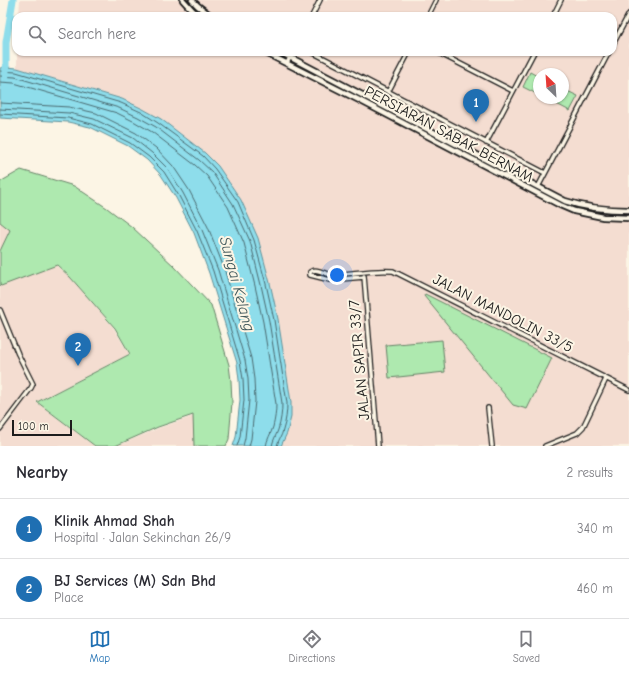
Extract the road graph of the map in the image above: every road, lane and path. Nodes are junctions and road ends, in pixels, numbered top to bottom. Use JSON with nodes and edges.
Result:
{"nodes":[{"id":1,"x":183,"y":0,"type":"edge"},
{"id":2,"x":192,"y":0,"type":"edge"},
{"id":3,"x":320,"y":0,"type":"edge"},
{"id":4,"x":436,"y":0,"type":"edge"},
{"id":5,"x":561,"y":0,"type":"edge"},
{"id":6,"x":194,"y":12,"type":"edge"},
{"id":7,"x":206,"y":12,"type":"edge"},
{"id":8,"x":314,"y":12,"type":"edge"},
{"id":9,"x":430,"y":12,"type":"edge"},
{"id":10,"x":555,"y":12,"type":"edge"},
{"id":11,"x":629,"y":14,"type":"edge"},
{"id":12,"x":617,"y":36,"type":"edge"},
{"id":13,"x":272,"y":56,"type":"edge"},
{"id":14,"x":320,"y":56,"type":"edge"},
{"id":15,"x":407,"y":56,"type":"edge"},
{"id":16,"x":445,"y":56,"type":"edge"},
{"id":17,"x":532,"y":56,"type":"edge"},
{"id":18,"x":607,"y":56,"type":"edge"},
{"id":19,"x":290,"y":57,"type":"joint"},
{"id":20,"x":287,"y":64,"type":"junction"},
{"id":21,"x":513,"y":91,"type":"junction"},
{"id":22,"x":388,"y":92,"type":"junction"},
{"id":23,"x":486,"y":143,"type":"junction"},
{"id":24,"x":545,"y":173,"type":"junction"},
{"id":25,"x":538,"y":187,"type":"junction"},
{"id":26,"x":629,"y":210,"type":"edge"},
{"id":27,"x":629,"y":218,"type":"edge"},
{"id":28,"x":363,"y":274,"type":"junction"},
{"id":29,"x":0,"y":310,"type":"edge"},
{"id":30,"x":606,"y":379,"type":"junction"},
{"id":31,"x":629,"y":390,"type":"edge"},
{"id":32,"x":488,"y":408,"type":"dead end"},
{"id":33,"x":0,"y":429,"type":"edge"},
{"id":34,"x":378,"y":446,"type":"edge"},
{"id":35,"x":492,"y":446,"type":"edge"},
{"id":36,"x":545,"y":446,"type":"edge"}],
"edges":[{"from":1,"to":6,"type":"street"},
{"from":2,"to":7,"type":"street"},
{"from":3,"to":8,"type":"street"},
{"from":4,"to":9,"type":"street"},
{"from":5,"to":10,"type":"street"},
{"from":11,"to":12,"type":"street"},
{"from":13,"to":20,"type":"street","name":"PERSIARAN SABAK BERNAM"},
{"from":14,"to":22,"type":"street"},
{"from":15,"to":22,"type":"street"},
{"from":16,"to":21,"type":"street"},
{"from":17,"to":21,"type":"street"},
{"from":18,"to":24,"type":"street"},
{"from":19,"to":20,"type":"street"},
{"from":19,"to":25,"type":"street","name":"PERSIARAN SABAK BERNAM"},
{"from":20,"to":27,"type":"street","name":"PERSIARAN SABAK BERNAM"},
{"from":21,"to":23,"type":"street"},
{"from":22,"to":23,"type":"street"},
{"from":23,"to":24,"type":"street"},
{"from":24,"to":25,"type":"street"},
{"from":25,"to":26,"type":"street","name":"PERSIARAN SABAK BERNAM"},
{"from":28,"to":28,"type":"street"},
{"from":28,"to":30,"type":"street","name":"JALAN MANDOLIN 33/5"},
{"from":28,"to":34,"type":"street","name":"JALAN SAPIR 33/7"},
{"from":29,"to":33,"type":"street"},
{"from":30,"to":31,"type":"street","name":"JALAN MANDOLIN 33/5"},
{"from":30,"to":36,"type":"street"},
{"from":32,"to":35,"type":"street"}]}
